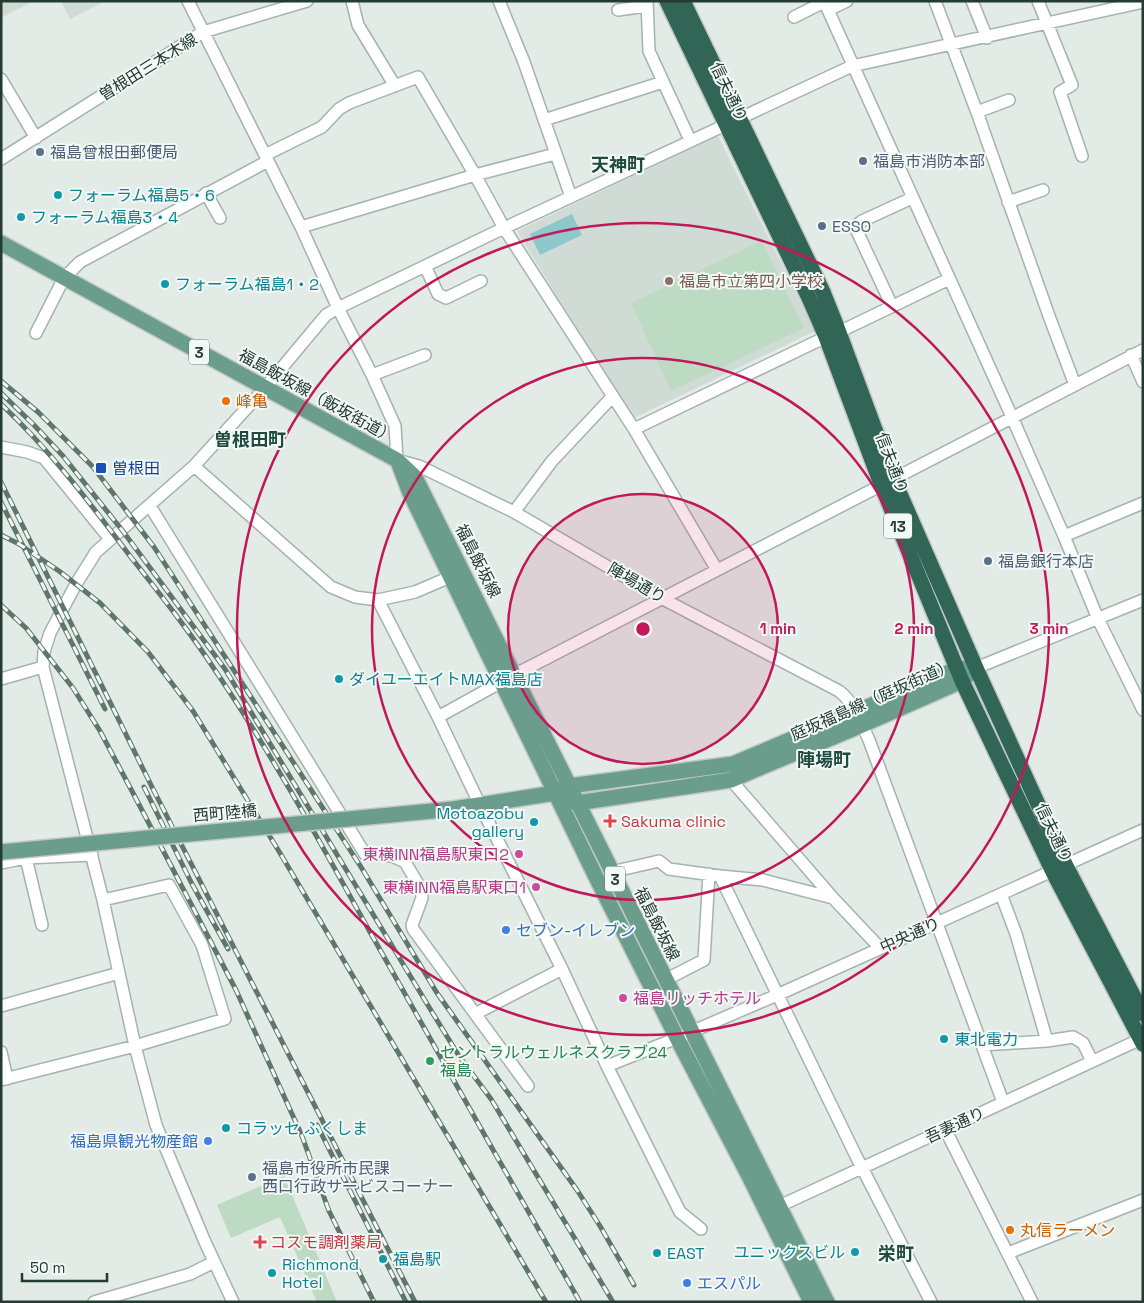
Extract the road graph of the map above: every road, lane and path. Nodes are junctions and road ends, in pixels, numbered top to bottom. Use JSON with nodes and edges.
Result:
{"nodes":[{"id":1,"x":188,"y":1,"type":"edge"},
{"id":2,"x":307,"y":1,"type":"edge"},
{"id":3,"x":352,"y":1,"type":"edge"},
{"id":4,"x":499,"y":1,"type":"edge"},
{"id":5,"x":667,"y":1,"type":"edge"},
{"id":6,"x":683,"y":1,"type":"edge"},
{"id":7,"x":847,"y":1,"type":"edge"},
{"id":8,"x":935,"y":1,"type":"edge"},
{"id":9,"x":972,"y":1,"type":"edge"},
{"id":10,"x":1038,"y":1,"type":"edge"},
{"id":11,"x":1143,"y":2,"type":"edge"},
{"id":12,"x":647,"y":3,"type":"edge"},
{"id":13,"x":825,"y":5,"type":"edge"},
{"id":14,"x":618,"y":10,"type":"dead end"},
{"id":15,"x":794,"y":17,"type":"dead end"},
{"id":16,"x":1047,"y":24,"type":"junction"},
{"id":17,"x":203,"y":32,"type":"junction"},
{"id":18,"x":987,"y":38,"type":"junction"},
{"id":19,"x":951,"y":44,"type":"junction"},
{"id":20,"x":852,"y":66,"type":"junction"},
{"id":21,"x":1,"y":79,"type":"edge"},
{"id":22,"x":663,"y":82,"type":"junction"},
{"id":23,"x":396,"y":86,"type":"junction"},
{"id":24,"x":1009,"y":100,"type":"dead end"},
{"id":25,"x":977,"y":112,"type":"junction"},
{"id":26,"x":544,"y":120,"type":"junction"},
{"id":27,"x":732,"y":122,"type":"junction"},
{"id":28,"x":36,"y":138,"type":"junction"},
{"id":29,"x":690,"y":140,"type":"junction"},
{"id":30,"x":556,"y":154,"type":"junction"},
{"id":31,"x":1082,"y":156,"type":"dead end"},
{"id":32,"x":266,"y":158,"type":"junction"},
{"id":33,"x":1,"y":159,"type":"edge"},
{"id":34,"x":475,"y":175,"type":"junction"},
{"id":35,"x":1043,"y":190,"type":"dead end"},
{"id":36,"x":206,"y":193,"type":"junction"},
{"id":37,"x":571,"y":197,"type":"junction"},
{"id":38,"x":912,"y":198,"type":"junction"},
{"id":39,"x":1008,"y":202,"type":"junction"},
{"id":40,"x":220,"y":218,"type":"dead end"},
{"id":41,"x":301,"y":227,"type":"junction"},
{"id":42,"x":504,"y":228,"type":"junction"},
{"id":43,"x":1,"y":243,"type":"edge"},
{"id":44,"x":425,"y":266,"type":"junction"},
{"id":45,"x":64,"y":278,"type":"junction"},
{"id":46,"x":949,"y":279,"type":"junction"},
{"id":47,"x":481,"y":280,"type":"dead end"},
{"id":48,"x":892,"y":306,"type":"junction"},
{"id":49,"x":338,"y":308,"type":"junction"},
{"id":50,"x":36,"y":333,"type":"dead end"},
{"id":51,"x":832,"y":334,"type":"junction"},
{"id":52,"x":1143,"y":350,"type":"edge"},
{"id":53,"x":425,"y":355,"type":"dead end"},
{"id":54,"x":1131,"y":356,"type":"junction"},
{"id":55,"x":372,"y":375,"type":"junction"},
{"id":56,"x":1143,"y":382,"type":"edge"},
{"id":57,"x":1075,"y":385,"type":"junction"},
{"id":58,"x":265,"y":388,"type":"junction"},
{"id":59,"x":613,"y":396,"type":"junction"},
{"id":60,"x":1012,"y":417,"type":"junction"},
{"id":61,"x":634,"y":429,"type":"junction"},
{"id":62,"x":1,"y":447,"type":"edge"},
{"id":63,"x":397,"y":460,"type":"junction"},
{"id":64,"x":194,"y":466,"type":"junction"},
{"id":65,"x":887,"y":481,"type":"junction"},
{"id":66,"x":1143,"y":503,"type":"edge"},
{"id":67,"x":150,"y":506,"type":"junction"},
{"id":68,"x":514,"y":512,"type":"junction"},
{"id":69,"x":1064,"y":536,"type":"junction"},
{"id":70,"x":110,"y":539,"type":"junction"},
{"id":71,"x":717,"y":570,"type":"junction"},
{"id":72,"x":457,"y":574,"type":"junction"},
{"id":73,"x":663,"y":599,"type":"junction"},
{"id":74,"x":378,"y":600,"type":"junction"},
{"id":75,"x":1143,"y":600,"type":"edge"},
{"id":76,"x":1098,"y":619,"type":"junction"},
{"id":77,"x":43,"y":667,"type":"junction"},
{"id":78,"x":976,"y":668,"type":"junction"},
{"id":79,"x":959,"y":675,"type":"junction"},
{"id":80,"x":1,"y":679,"type":"edge"},
{"id":81,"x":508,"y":679,"type":"junction"},
{"id":82,"x":1143,"y":710,"type":"edge"},
{"id":83,"x":438,"y":717,"type":"junction"},
{"id":84,"x":859,"y":719,"type":"junction"},
{"id":85,"x":731,"y":780,"type":"junction"},
{"id":86,"x":562,"y":790,"type":"junction"},
{"id":87,"x":577,"y":803,"type":"junction"},
{"id":88,"x":480,"y":805,"type":"junction"},
{"id":89,"x":453,"y":809,"type":"joint"},
{"id":90,"x":1143,"y":830,"type":"edge"},
{"id":91,"x":1,"y":852,"type":"edge"},
{"id":92,"x":92,"y":855,"type":"junction"},
{"id":93,"x":26,"y":858,"type":"junction"},
{"id":94,"x":1,"y":863,"type":"edge"},
{"id":95,"x":1059,"y":869,"type":"junction"},
{"id":96,"x":611,"y":872,"type":"junction"},
{"id":97,"x":715,"y":875,"type":"junction"},
{"id":98,"x":1002,"y":894,"type":"junction"},
{"id":99,"x":833,"y":898,"type":"junction"},
{"id":100,"x":103,"y":900,"type":"junction"},
{"id":101,"x":936,"y":923,"type":"junction"},
{"id":102,"x":42,"y":925,"type":"dead end"},
{"id":103,"x":880,"y":948,"type":"junction"},
{"id":104,"x":562,"y":969,"type":"junction"},
{"id":105,"x":119,"y":973,"type":"junction"},
{"id":106,"x":665,"y":980,"type":"junction"},
{"id":107,"x":777,"y":995,"type":"junction"},
{"id":108,"x":1,"y":1006,"type":"edge"},
{"id":109,"x":475,"y":1014,"type":"junction"},
{"id":110,"x":1143,"y":1014,"type":"edge"},
{"id":111,"x":692,"y":1032,"type":"junction"},
{"id":112,"x":677,"y":1038,"type":"junction"},
{"id":113,"x":1142,"y":1040,"type":"edge"},
{"id":114,"x":1047,"y":1041,"type":"junction"},
{"id":115,"x":982,"y":1045,"type":"junction"},
{"id":116,"x":135,"y":1046,"type":"junction"},
{"id":117,"x":1,"y":1052,"type":"edge"},
{"id":118,"x":1092,"y":1061,"type":"junction"},
{"id":119,"x":607,"y":1066,"type":"junction"},
{"id":120,"x":4,"y":1080,"type":"edge"},
{"id":121,"x":528,"y":1086,"type":"dead end"},
{"id":122,"x":1003,"y":1102,"type":"junction"},
{"id":123,"x":945,"y":1129,"type":"junction"},
{"id":124,"x":862,"y":1168,"type":"junction"},
{"id":125,"x":1143,"y":1200,"type":"edge"},
{"id":126,"x":773,"y":1209,"type":"junction"},
{"id":127,"x":701,"y":1229,"type":"dead end"},
{"id":128,"x":1008,"y":1253,"type":"junction"},
{"id":129,"x":214,"y":1262,"type":"junction"},
{"id":130,"x":94,"y":1302,"type":"edge"},
{"id":131,"x":233,"y":1302,"type":"edge"},
{"id":132,"x":811,"y":1302,"type":"edge"},
{"id":133,"x":827,"y":1302,"type":"edge"},
{"id":134,"x":931,"y":1302,"type":"edge"},
{"id":135,"x":1032,"y":1302,"type":"edge"}],
"edges":[{"from":1,"to":17,"type":"street"},
{"from":2,"to":17,"type":"street","name":"曽根田三本木線"},
{"from":3,"to":23,"type":"street"},
{"from":4,"to":26,"type":"street"},
{"from":5,"to":27,"type":"highway","name":"信夫通り","number":"13"},
{"from":6,"to":27,"type":"highway","name":"信夫通り","number":"13"},
{"from":7,"to":13,"type":"street"},
{"from":8,"to":19,"type":"street"},
{"from":9,"to":18,"type":"street"},
{"from":10,"to":16,"type":"street"},
{"from":11,"to":16,"type":"street"},
{"from":12,"to":14,"type":"street"},
{"from":12,"to":22,"type":"street"},
{"from":13,"to":15,"type":"street"},
{"from":13,"to":20,"type":"street"},
{"from":16,"to":18,"type":"street"},
{"from":16,"to":31,"type":"street"},
{"from":17,"to":28,"type":"street","name":"曽根田三本木線"},
{"from":17,"to":32,"type":"street"},
{"from":18,"to":19,"type":"street"},
{"from":19,"to":20,"type":"street"},
{"from":19,"to":25,"type":"street"},
{"from":20,"to":27,"type":"street"},
{"from":20,"to":38,"type":"street"},
{"from":21,"to":28,"type":"street"},
{"from":22,"to":26,"type":"street"},
{"from":22,"to":29,"type":"street"},
{"from":23,"to":32,"type":"street"},
{"from":23,"to":34,"type":"street"},
{"from":24,"to":25,"type":"street"},
{"from":25,"to":39,"type":"street"},
{"from":26,"to":30,"type":"street"},
{"from":27,"to":29,"type":"street"},
{"from":27,"to":51,"type":"highway","name":"信夫通り","number":"13"},
{"from":28,"to":33,"type":"street","name":"曽根田三本木線"},
{"from":29,"to":37,"type":"street"},
{"from":30,"to":34,"type":"street"},
{"from":30,"to":37,"type":"street"},
{"from":32,"to":36,"type":"street"},
{"from":32,"to":41,"type":"street"},
{"from":34,"to":41,"type":"street"},
{"from":34,"to":42,"type":"street"},
{"from":35,"to":39,"type":"street"},
{"from":36,"to":40,"type":"street"},
{"from":36,"to":45,"type":"street"},
{"from":37,"to":42,"type":"street"},
{"from":38,"to":46,"type":"street"},
{"from":38,"to":48,"type":"street"},
{"from":39,"to":57,"type":"street"},
{"from":41,"to":49,"type":"street"},
{"from":42,"to":44,"type":"street"},
{"from":42,"to":59,"type":"street"},
{"from":43,"to":45,"type":"main road","name":"福島飯坂線（飯坂街道）","number":"3"},
{"from":44,"to":47,"type":"street"},
{"from":44,"to":49,"type":"street"},
{"from":45,"to":50,"type":"street"},
{"from":45,"to":58,"type":"main road","name":"福島飯坂線（飯坂街道）","number":"3"},
{"from":46,"to":48,"type":"street"},
{"from":46,"to":60,"type":"street"},
{"from":48,"to":51,"type":"street"},
{"from":49,"to":55,"type":"street"},
{"from":49,"to":58,"type":"street"},
{"from":51,"to":61,"type":"street"},
{"from":51,"to":65,"type":"highway","name":"信夫通り","number":"13"},
{"from":52,"to":54,"type":"street"},
{"from":53,"to":55,"type":"street"},
{"from":54,"to":56,"type":"street"},
{"from":54,"to":57,"type":"street"},
{"from":55,"to":63,"type":"street"},
{"from":57,"to":60,"type":"street"},
{"from":58,"to":63,"type":"main road","name":"福島飯坂線（飯坂街道）","number":"3"},
{"from":58,"to":64,"type":"street"},
{"from":59,"to":61,"type":"street"},
{"from":59,"to":68,"type":"street"},
{"from":60,"to":65,"type":"street"},
{"from":60,"to":69,"type":"street"},
{"from":61,"to":71,"type":"street"},
{"from":62,"to":70,"type":"street"},
{"from":63,"to":68,"type":"street","name":"陣場通り"},
{"from":63,"to":72,"type":"main road","name":"福島飯坂線（飯坂街道）","number":"3"},
{"from":64,"to":67,"type":"street"},
{"from":64,"to":74,"type":"street"},
{"from":65,"to":71,"type":"street"},
{"from":65,"to":78,"type":"highway","name":"信夫通り","number":"13"},
{"from":65,"to":79,"type":"highway","name":"信夫通り","number":"13"},
{"from":66,"to":69,"type":"street"},
{"from":67,"to":70,"type":"street"},
{"from":67,"to":109,"type":"street"},
{"from":68,"to":73,"type":"street","name":"陣場通り"},
{"from":69,"to":76,"type":"street"},
{"from":70,"to":77,"type":"street"},
{"from":71,"to":73,"type":"street"},
{"from":72,"to":74,"type":"street"},
{"from":72,"to":81,"type":"main road","name":"福島飯坂線（飯坂街道）","number":"3"},
{"from":73,"to":81,"type":"street"},
{"from":73,"to":84,"type":"street","name":"陣場通り"},
{"from":74,"to":83,"type":"street"},
{"from":75,"to":76,"type":"street"},
{"from":76,"to":78,"type":"street"},
{"from":76,"to":82,"type":"street"},
{"from":77,"to":80,"type":"street"},
{"from":77,"to":92,"type":"street"},
{"from":78,"to":79,"type":"main road","name":"庭坂福島線（庭坂街道）"},
{"from":78,"to":95,"type":"highway","name":"信夫通り","number":"13"},
{"from":79,"to":84,"type":"main road","name":"庭坂福島線（庭坂街道）"},
{"from":79,"to":95,"type":"highway","name":"信夫通り","number":"13"},
{"from":81,"to":83,"type":"street"},
{"from":81,"to":86,"type":"main road","name":"福島飯坂線（飯坂街道）","number":"3"},
{"from":83,"to":88,"type":"street"},
{"from":84,"to":85,"type":"main road","name":"庭坂福島線（庭坂街道）"},
{"from":84,"to":86,"type":"main road","name":"庭坂福島線（庭坂街道）"},
{"from":84,"to":101,"type":"street","name":"陣場通り"},
{"from":85,"to":87,"type":"main road","name":"庭坂福島線（庭坂街道）"},
{"from":85,"to":99,"type":"street"},
{"from":86,"to":87,"type":"main road"},
{"from":86,"to":88,"type":"main road","name":"庭坂福島線（庭坂街道）"},
{"from":86,"to":112,"type":"main road","name":"福島飯坂線","number":"3"},
{"from":87,"to":96,"type":"main road","name":"福島飯坂線","number":"3"},
{"from":88,"to":89,"type":"main road","name":"庭坂福島線（庭坂街道）"},
{"from":88,"to":104,"type":"street"},
{"from":89,"to":91,"type":"main road","name":"西町陸橋","bridge":true},
{"from":90,"to":95,"type":"street","name":"中央通り"},
{"from":92,"to":93,"type":"street"},
{"from":92,"to":100,"type":"street"},
{"from":93,"to":94,"type":"street"},
{"from":93,"to":102,"type":"street"},
{"from":95,"to":98,"type":"street","name":"中央通り"},
{"from":95,"to":110,"type":"highway","name":"信夫通り","number":"13"},
{"from":95,"to":113,"type":"highway","name":"信夫通り","number":"13"},
{"from":96,"to":97,"type":"street"},
{"from":96,"to":106,"type":"main road","name":"福島飯坂線","number":"3"},
{"from":97,"to":99,"type":"street"},
{"from":97,"to":106,"type":"street"},
{"from":97,"to":107,"type":"street"},
{"from":98,"to":101,"type":"street","name":"中央通り"},
{"from":98,"to":114,"type":"street"},
{"from":99,"to":103,"type":"street"},
{"from":100,"to":105,"type":"street"},
{"from":100,"to":116,"type":"street"},
{"from":101,"to":103,"type":"street","name":"中央通り"},
{"from":101,"to":115,"type":"street","name":"陣場通り"},
{"from":103,"to":107,"type":"street","name":"中央通り"},
{"from":104,"to":109,"type":"street"},
{"from":104,"to":119,"type":"street"},
{"from":105,"to":108,"type":"street"},
{"from":105,"to":116,"type":"street"},
{"from":106,"to":111,"type":"main road","name":"福島飯坂線","number":"3"},
{"from":107,"to":111,"type":"street","name":"中央通り"},
{"from":107,"to":124,"type":"street"},
{"from":109,"to":121,"type":"street"},
{"from":111,"to":112,"type":"street","name":"中央通り"},
{"from":111,"to":126,"type":"main road","name":"福島飯坂線","number":"3"},
{"from":112,"to":119,"type":"street","name":"中央通り"},
{"from":112,"to":126,"type":"main road","name":"福島飯坂線","number":"3"},
{"from":113,"to":118,"type":"street","name":"吾妻通り"},
{"from":114,"to":115,"type":"street"},
{"from":114,"to":118,"type":"street"},
{"from":115,"to":122,"type":"street","name":"陣場通り"},
{"from":116,"to":120,"type":"street"},
{"from":116,"to":129,"type":"street"},
{"from":117,"to":120,"type":"street"},
{"from":118,"to":122,"type":"street","name":"吾妻通り"},
{"from":119,"to":127,"type":"street"},
{"from":122,"to":123,"type":"street","name":"吾妻通り"},
{"from":123,"to":124,"type":"street","name":"吾妻通り"},
{"from":123,"to":128,"type":"street"},
{"from":124,"to":126,"type":"street","name":"吾妻通り"},
{"from":124,"to":134,"type":"street"},
{"from":125,"to":128,"type":"street"},
{"from":126,"to":132,"type":"main road","name":"福島飯坂線","number":"3"},
{"from":126,"to":133,"type":"main road","name":"福島飯坂線","number":"3"},
{"from":128,"to":135,"type":"street"},
{"from":129,"to":130,"type":"street"},
{"from":129,"to":131,"type":"street"}]}
